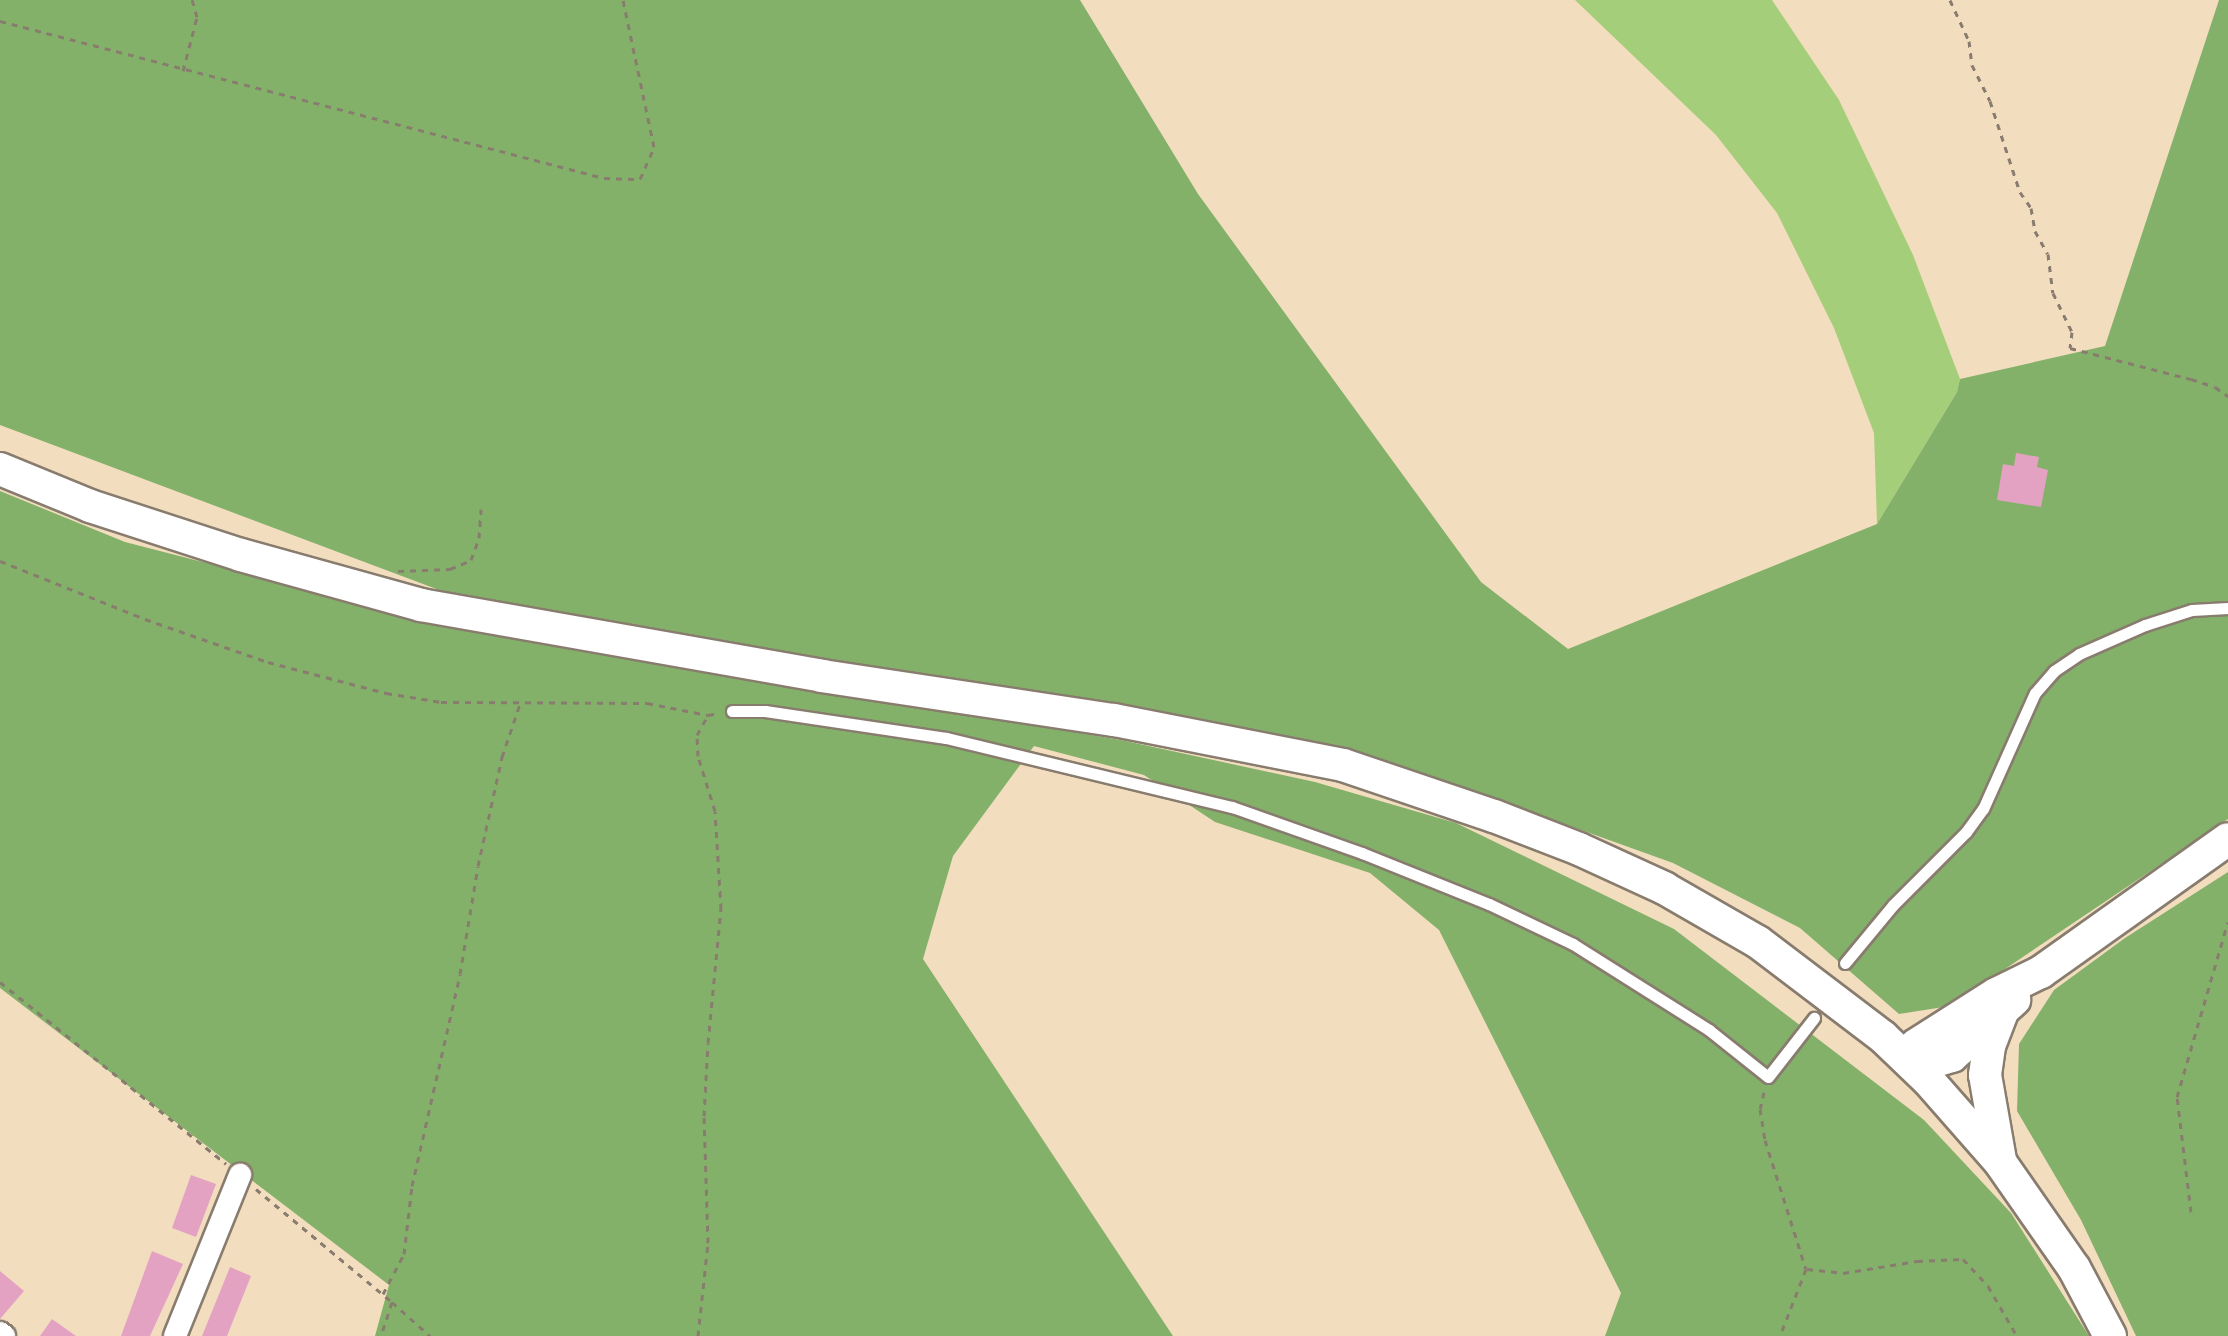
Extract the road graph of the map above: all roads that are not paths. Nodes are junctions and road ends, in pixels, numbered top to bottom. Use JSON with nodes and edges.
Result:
{"nodes":[{"id":1,"x":0,"y":469,"type":"edge"},
{"id":2,"x":2228,"y":608,"type":"edge"},
{"id":3,"x":732,"y":711,"type":"road end"},
{"id":4,"x":2228,"y":839,"type":"edge"},
{"id":5,"x":1845,"y":963,"type":"dead end"},
{"id":6,"x":2041,"y":972,"type":"junction"},
{"id":7,"x":2002,"y":1011,"type":"junction"},
{"id":8,"x":1814,"y":1018,"type":"dead end"},
{"id":9,"x":1905,"y":1057,"type":"junction"},
{"id":10,"x":2000,"y":1162,"type":"junction"},
{"id":11,"x":240,"y":1175,"type":"road end"},
{"id":12,"x":175,"y":1336,"type":"edge"},
{"id":13,"x":2110,"y":1336,"type":"edge"}],
"edges":[{"from":1,"to":9,"type":"main road"},
{"from":2,"to":5,"type":"lane"},
{"from":3,"to":8,"type":"lane"},
{"from":4,"to":6,"type":"main road"},
{"from":6,"to":7,"type":"main road"},
{"from":6,"to":9,"type":"main road"},
{"from":7,"to":9,"type":"main road"},
{"from":7,"to":10,"type":"main road"},
{"from":9,"to":10,"type":"main road"},
{"from":10,"to":13,"type":"main road"},
{"from":11,"to":12,"type":"street"}]}
